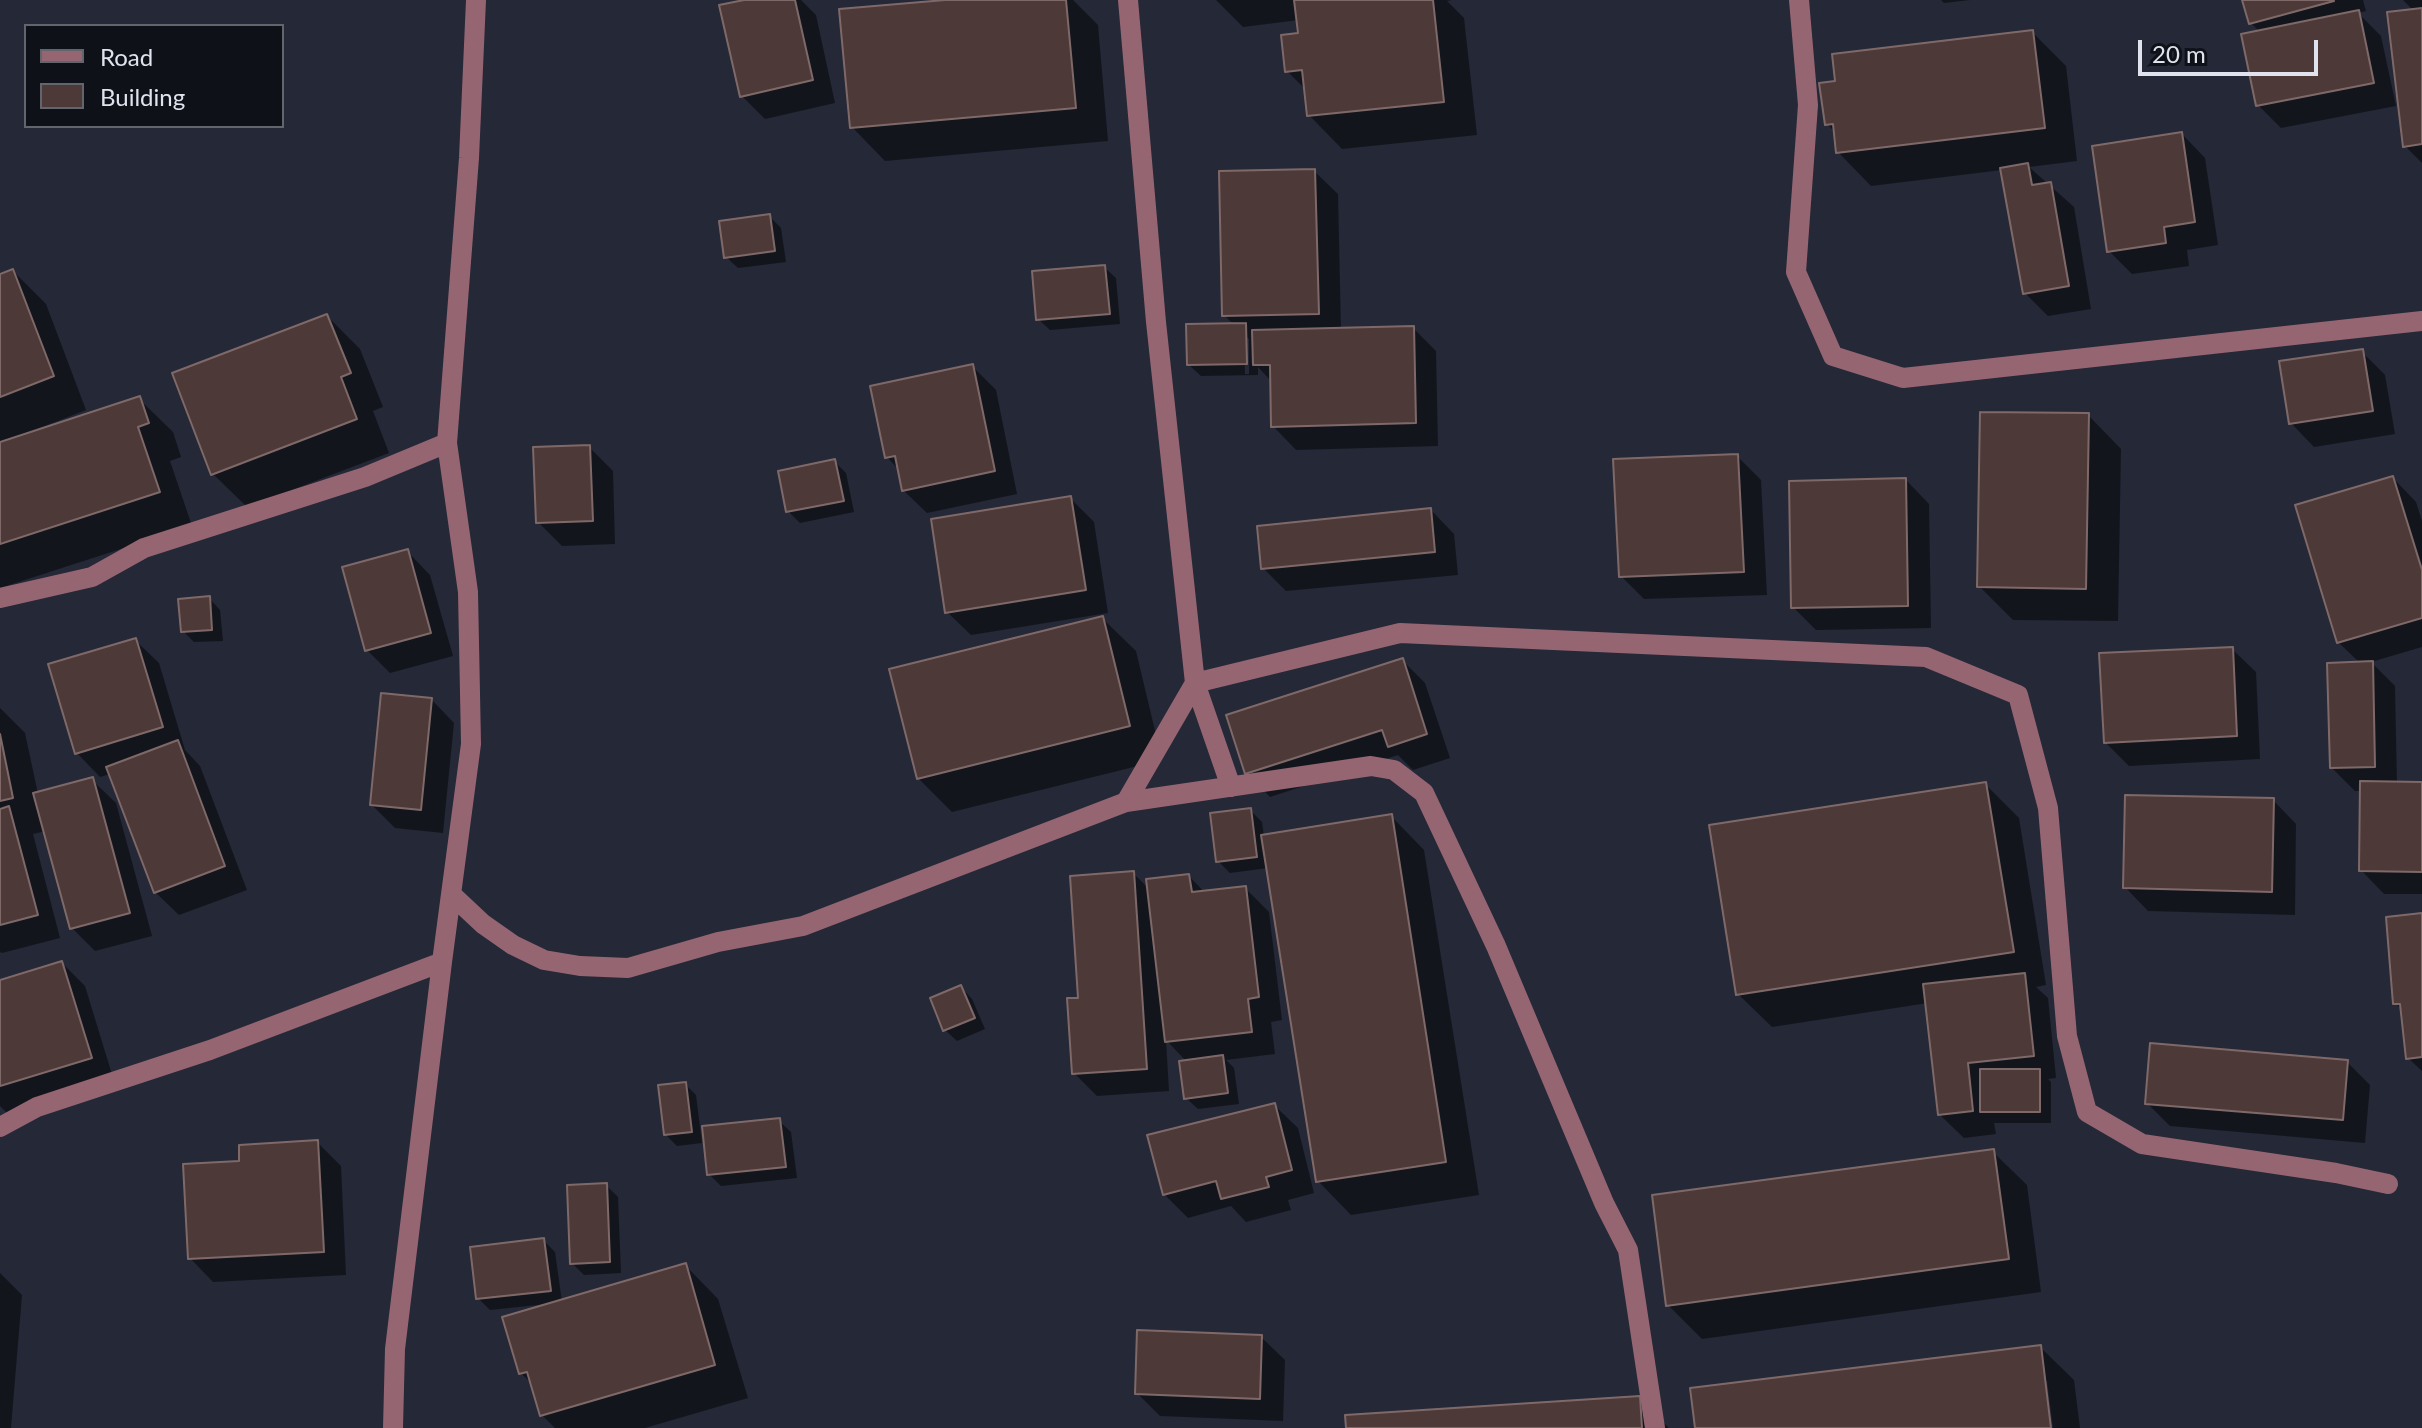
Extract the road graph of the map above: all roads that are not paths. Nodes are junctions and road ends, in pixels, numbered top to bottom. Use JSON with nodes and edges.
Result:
{"nodes":[{"id":1,"x":476,"y":0,"type":"edge"},
{"id":2,"x":1128,"y":0,"type":"edge"},
{"id":3,"x":1799,"y":0,"type":"edge"},
{"id":4,"x":2422,"y":321,"type":"edge"},
{"id":5,"x":447,"y":443,"type":"junction"},
{"id":6,"x":0,"y":598,"type":"edge"},
{"id":7,"x":1195,"y":683,"type":"junction"},
{"id":8,"x":1231,"y":787,"type":"junction"},
{"id":9,"x":1126,"y":802,"type":"junction"},
{"id":10,"x":451,"y":894,"type":"junction"},
{"id":11,"x":442,"y":962,"type":"junction"},
{"id":12,"x":0,"y":1127,"type":"edge"},
{"id":13,"x":2388,"y":1184,"type":"dead end"},
{"id":14,"x":393,"y":1428,"type":"edge"},
{"id":15,"x":1655,"y":1428,"type":"edge"}],
"edges":[{"from":1,"to":5,"type":"street"},
{"from":2,"to":7,"type":"street"},
{"from":3,"to":4,"type":"street"},
{"from":5,"to":6,"type":"street"},
{"from":5,"to":10,"type":"street"},
{"from":7,"to":8,"type":"street"},
{"from":7,"to":9,"type":"street"},
{"from":7,"to":13,"type":"street"},
{"from":8,"to":9,"type":"street"},
{"from":8,"to":15,"type":"street"},
{"from":9,"to":10,"type":"street"},
{"from":10,"to":11,"type":"street"},
{"from":11,"to":12,"type":"street"},
{"from":11,"to":14,"type":"street"}]}
